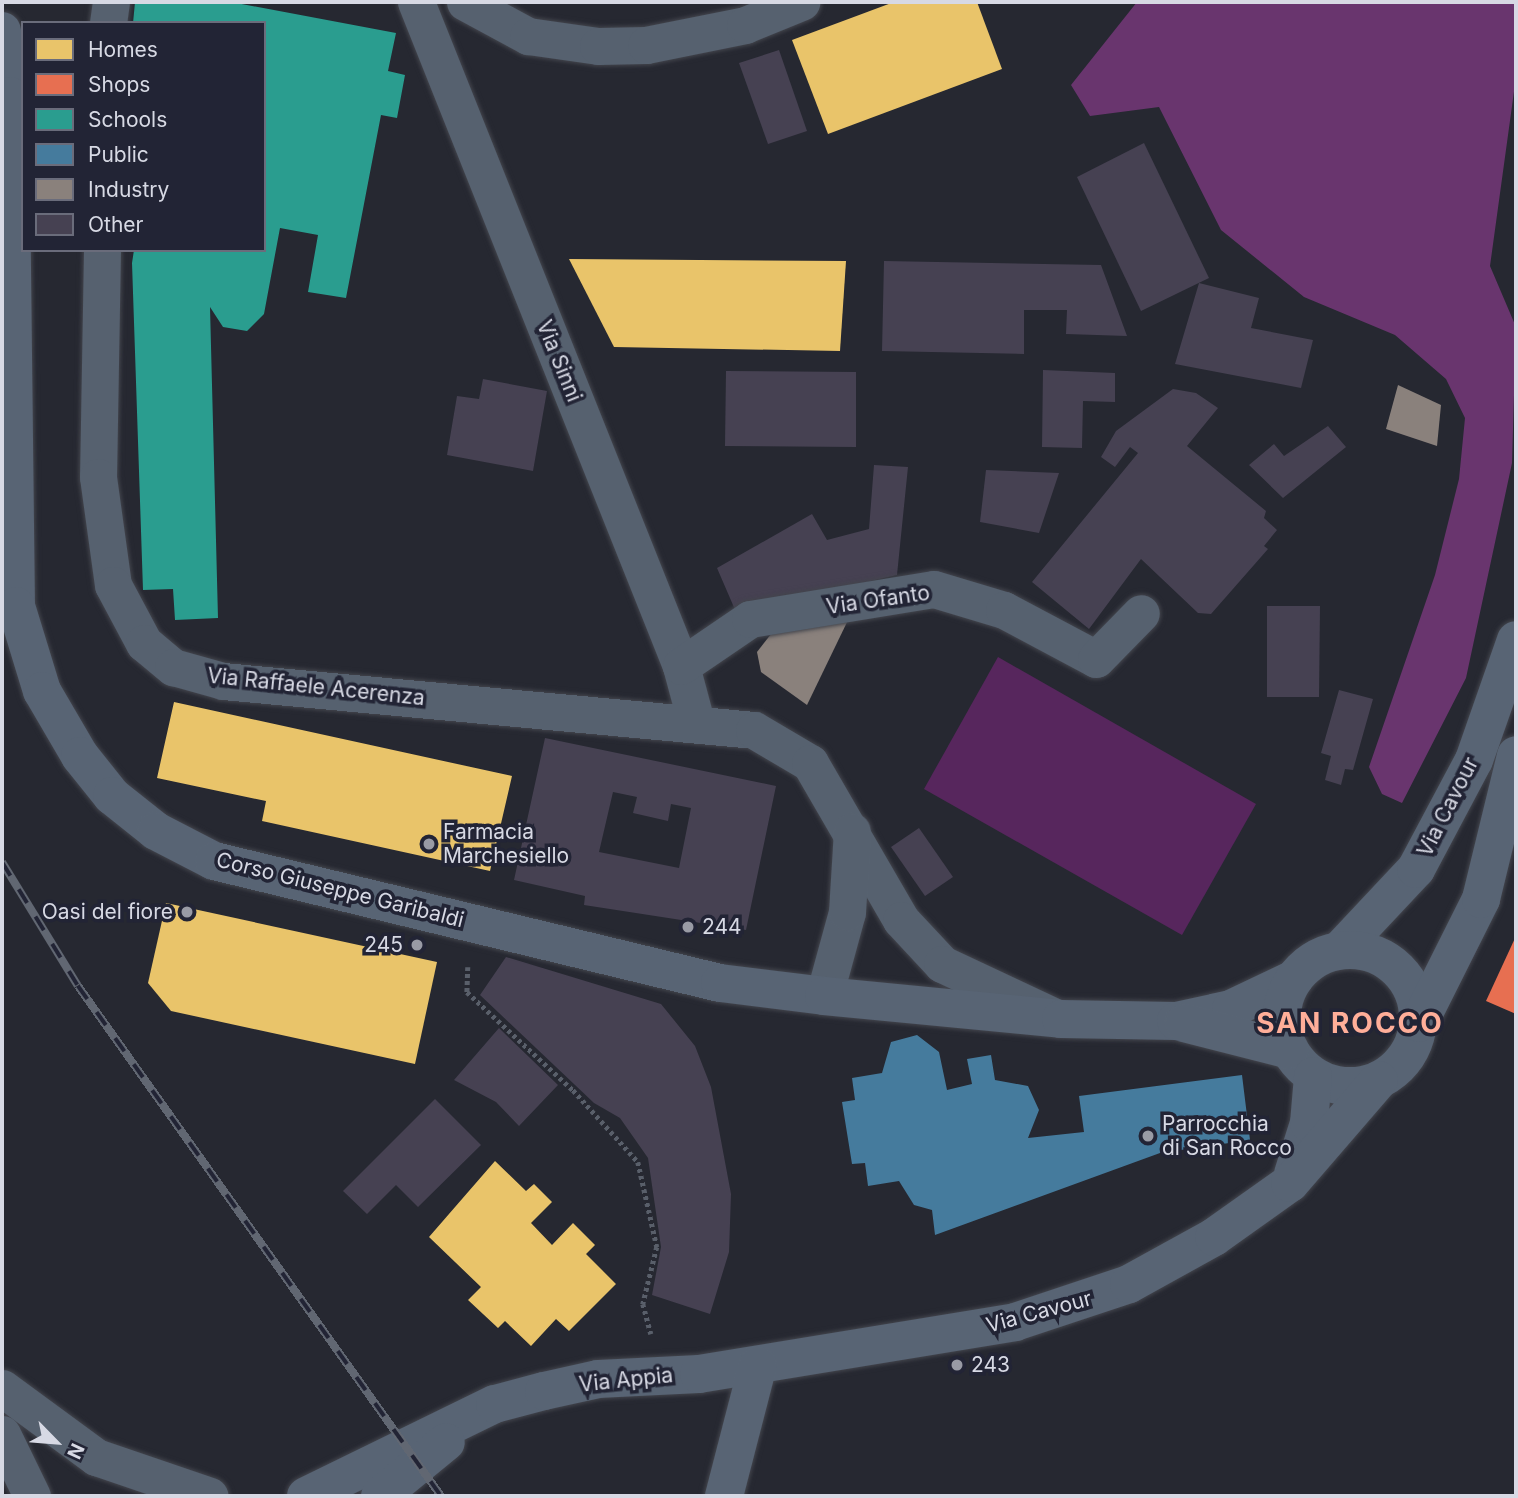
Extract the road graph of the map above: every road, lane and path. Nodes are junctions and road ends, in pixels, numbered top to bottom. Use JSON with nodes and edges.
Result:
{"nodes":[{"id":1,"x":111,"y":2,"type":"edge"},
{"id":2,"x":416,"y":2,"type":"edge"},
{"id":3,"x":465,"y":2,"type":"edge"},
{"id":4,"x":801,"y":2,"type":"edge"},
{"id":5,"x":108,"y":21,"type":"edge"},
{"id":6,"x":2,"y":31,"type":"edge"},
{"id":7,"x":102,"y":252,"type":"edge"},
{"id":8,"x":1141,"y":613,"type":"dead end"},
{"id":9,"x":1516,"y":640,"type":"edge"},
{"id":10,"x":681,"y":666,"type":"junction"},
{"id":11,"x":696,"y":722,"type":"junction"},
{"id":12,"x":1516,"y":755,"type":"edge"},
{"id":13,"x":852,"y":831,"type":"junction"},
{"id":14,"x":471,"y":921,"type":"junction"},
{"id":15,"x":1340,"y":950,"type":"junction"},
{"id":16,"x":1294,"y":979,"type":"junction"},
{"id":17,"x":824,"y":996,"type":"junction"},
{"id":18,"x":1061,"y":1019,"type":"junction"},
{"id":19,"x":1175,"y":1021,"type":"junction"},
{"id":20,"x":1419,"y":1023,"type":"junction"},
{"id":21,"x":1301,"y":1063,"type":"junction"},
{"id":22,"x":1379,"y":1080,"type":"junction"},
{"id":23,"x":1290,"y":1183,"type":"junction"},
{"id":24,"x":758,"y":1365,"type":"junction"},
{"id":25,"x":663,"y":1374,"type":"junction"},
{"id":26,"x":2,"y":1388,"type":"edge"},
{"id":27,"x":495,"y":1404,"type":"junction"},
{"id":28,"x":2,"y":1434,"type":"edge"},
{"id":29,"x":32,"y":1496,"type":"edge"},
{"id":30,"x":210,"y":1496,"type":"edge"},
{"id":31,"x":306,"y":1496,"type":"edge"},
{"id":32,"x":380,"y":1496,"type":"edge"},
{"id":33,"x":724,"y":1496,"type":"edge"}],
"edges":[{"from":1,"to":5,"type":"street"},
{"from":2,"to":10,"type":"street","name":"Via Sinni"},
{"from":3,"to":4,"type":"street"},
{"from":6,"to":14,"type":"main road","name":"Corso Giuseppe Garibaldi"},
{"from":7,"to":11,"type":"street","name":"Via Raffaele Acerenza"},
{"from":8,"to":10,"type":"street","name":"Via Ofanto"},
{"from":9,"to":15,"type":"main road","name":"Via Cavour"},
{"from":10,"to":11,"type":"street","name":"Via Sinni"},
{"from":11,"to":13,"type":"street","name":"Via Raffaele Acerenza"},
{"from":12,"to":20,"type":"main road","name":"Via Cavour"},
{"from":13,"to":17,"type":"street"},
{"from":13,"to":18,"type":"street","name":"Via Raffaele Acerenza"},
{"from":14,"to":17,"type":"main road","name":"Corso Giuseppe Garibaldi"},
{"from":14,"to":25,"type":"path"},
{"from":15,"to":16,"type":"main road","name":"Via Cavour"},
{"from":15,"to":20,"type":"main road"},
{"from":16,"to":19,"type":"main road","name":"Via Cavour"},
{"from":16,"to":21,"type":"main road"},
{"from":17,"to":18,"type":"main road","name":"Corso Giuseppe Garibaldi"},
{"from":18,"to":19,"type":"main road","name":"Via Cavour"},
{"from":19,"to":21,"type":"main road","name":"Via Cavour"},
{"from":20,"to":22,"type":"main road","name":"Via Cavour"},
{"from":21,"to":22,"type":"main road","name":"Via Cavour"},
{"from":21,"to":23,"type":"main road"},
{"from":22,"to":23,"type":"main road","name":"Via Cavour"},
{"from":23,"to":24,"type":"main road","name":"Via Cavour"},
{"from":24,"to":25,"type":"main road","name":"Via Appia"},
{"from":24,"to":33,"type":"main road"},
{"from":25,"to":27,"type":"main road","name":"Via Appia"},
{"from":26,"to":30,"type":"street"},
{"from":27,"to":31,"type":"main road","name":"Via Appia"},
{"from":27,"to":32,"type":"main road","name":"Via Appia"},
{"from":28,"to":29,"type":"street"}]}
